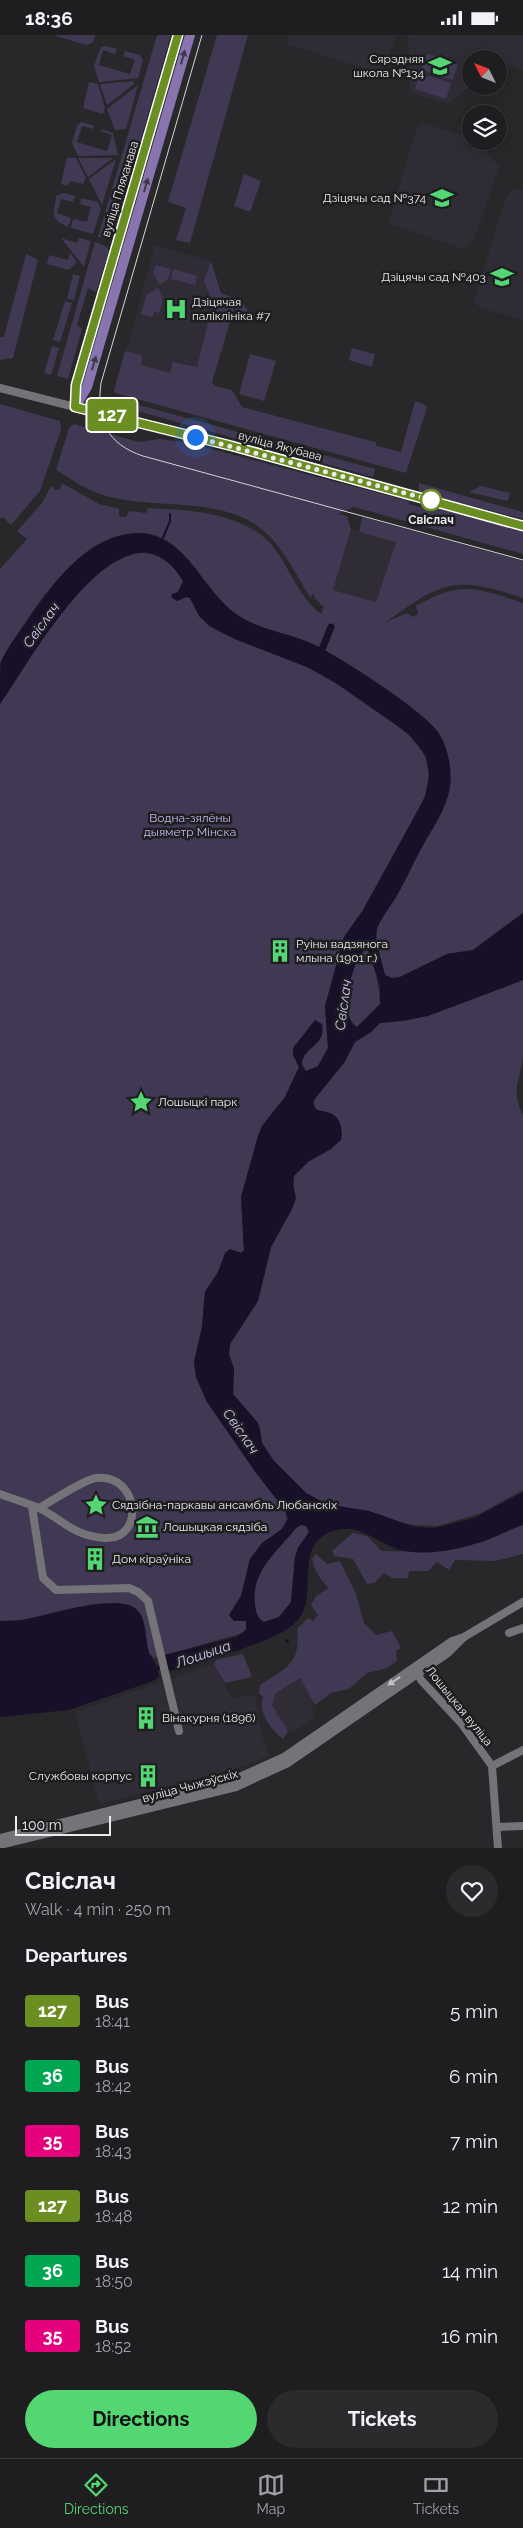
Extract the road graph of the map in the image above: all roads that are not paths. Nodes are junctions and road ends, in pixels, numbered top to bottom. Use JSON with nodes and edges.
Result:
{"nodes":[{"id":1,"x":178,"y":35,"type":"edge"},
{"id":2,"x":190,"y":35,"type":"edge"},
{"id":3,"x":172,"y":78,"type":"junction"},
{"id":4,"x":0,"y":388,"type":"edge"},
{"id":5,"x":75,"y":407,"type":"junction"},
{"id":6,"x":523,"y":526,"type":"edge"},
{"id":7,"x":0,"y":1494,"type":"edge"},
{"id":8,"x":35,"y":1507,"type":"junction"},
{"id":9,"x":523,"y":1602,"type":"edge"},
{"id":10,"x":523,"y":1628,"type":"edge"},
{"id":11,"x":509,"y":1633,"type":"dead end"},
{"id":12,"x":416,"y":1670,"type":"junction"},
{"id":13,"x":179,"y":1731,"type":"dead end"},
{"id":14,"x":523,"y":1750,"type":"edge"},
{"id":15,"x":492,"y":1766,"type":"junction"},
{"id":16,"x":523,"y":1826,"type":"edge"},
{"id":17,"x":496,"y":1827,"type":"junction"},
{"id":18,"x":0,"y":1838,"type":"edge"},
{"id":19,"x":0,"y":1845,"type":"edge"},
{"id":20,"x":498,"y":1848,"type":"edge"}],
"edges":[{"from":1,"to":3,"type":"main road","name":"вуліца Пляханава"},
{"from":3,"to":2,"type":"main road","name":"вуліца Пляханава","one_way":true},
{"from":3,"to":5,"type":"main road","name":"вуліца Пляханава"},
{"from":4,"to":5,"type":"street","name":"вуліца Якубава"},
{"from":5,"to":6,"type":"main road","name":"вуліца Якубава"},
{"from":7,"to":8,"type":"street"},
{"from":8,"to":8,"type":"street"},
{"from":8,"to":13,"type":"street"},
{"from":9,"to":12,"type":"street","name":"вуліца Чыжэўскіх"},
{"from":10,"to":11,"type":"street"},
{"from":12,"to":15,"type":"street","name":"Лошыцкая вуліца"},
{"from":12,"to":18,"type":"street","name":"вуліца Чыжэўскіх","one_way":true},
{"from":12,"to":19,"type":"street","name":"вуліца Чыжэўскіх"},
{"from":14,"to":15,"type":"street"},
{"from":15,"to":17,"type":"street"},
{"from":16,"to":17,"type":"street"},
{"from":17,"to":20,"type":"street"}]}
